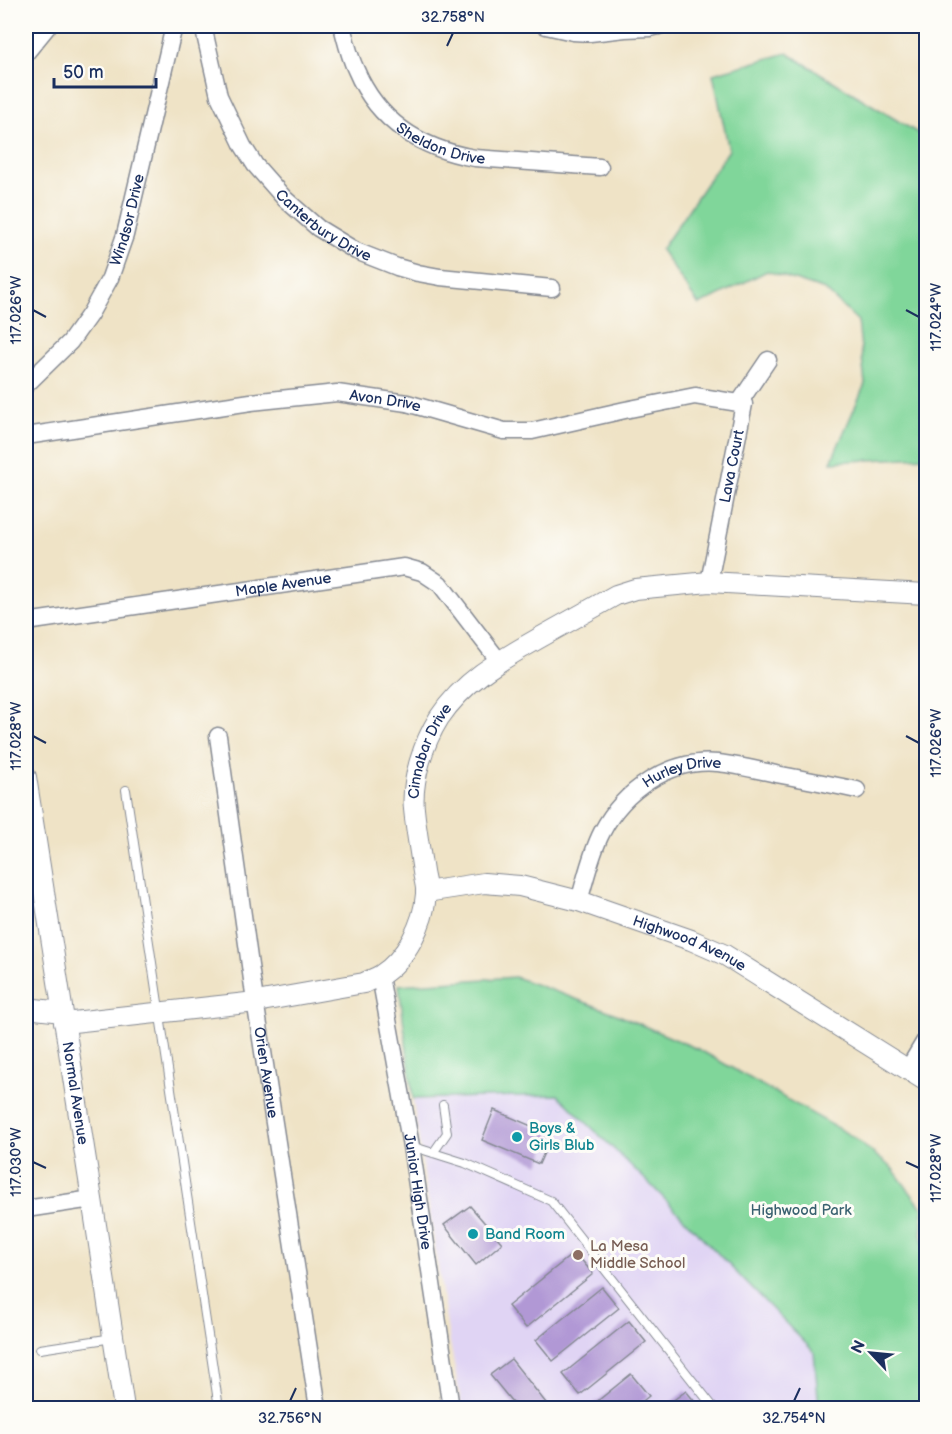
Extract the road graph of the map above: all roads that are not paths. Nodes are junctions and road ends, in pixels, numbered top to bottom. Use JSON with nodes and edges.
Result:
{"nodes":[{"id":1,"x":48,"y":26,"type":"edge"},
{"id":2,"x":174,"y":26,"type":"edge"},
{"id":3,"x":203,"y":26,"type":"edge"},
{"id":4,"x":342,"y":26,"type":"edge"},
{"id":5,"x":546,"y":26,"type":"edge"},
{"id":6,"x":659,"y":26,"type":"edge"},
{"id":7,"x":26,"y":52,"type":"edge"},
{"id":8,"x":600,"y":167,"type":"dead end"},
{"id":9,"x":552,"y":288,"type":"dead end"},
{"id":10,"x":768,"y":360,"type":"dead end"},
{"id":11,"x":26,"y":386,"type":"edge"},
{"id":12,"x":739,"y":403,"type":"junction"},
{"id":13,"x":26,"y":436,"type":"edge"},
{"id":14,"x":710,"y":582,"type":"junction"},
{"id":15,"x":927,"y":594,"type":"edge"},
{"id":16,"x":26,"y":622,"type":"edge"},
{"id":17,"x":499,"y":661,"type":"junction"},
{"id":18,"x":218,"y":736,"type":"dead end"},
{"id":19,"x":26,"y":777,"type":"edge"},
{"id":20,"x":126,"y":790,"type":"dead end"},
{"id":21,"x":857,"y":790,"type":"dead end"},
{"id":22,"x":426,"y":892,"type":"junction"},
{"id":23,"x":579,"y":901,"type":"junction"},
{"id":24,"x":380,"y":976,"type":"junction"},
{"id":25,"x":256,"y":1002,"type":"junction"},
{"id":26,"x":26,"y":1008,"type":"edge"},
{"id":27,"x":160,"y":1014,"type":"junction"},
{"id":28,"x":63,"y":1018,"type":"junction"},
{"id":29,"x":927,"y":1039,"type":"edge"},
{"id":30,"x":908,"y":1069,"type":"junction"},
{"id":31,"x":927,"y":1081,"type":"edge"},
{"id":32,"x":444,"y":1105,"type":"dead end"},
{"id":33,"x":411,"y":1146,"type":"junction"},
{"id":34,"x":433,"y":1153,"type":"junction"},
{"id":35,"x":93,"y":1199,"type":"junction"},
{"id":36,"x":26,"y":1209,"type":"edge"},
{"id":37,"x":113,"y":1338,"type":"junction"},
{"id":38,"x":40,"y":1349,"type":"dead end"},
{"id":39,"x":26,"y":1400,"type":"edge"},
{"id":40,"x":27,"y":1408,"type":"edge"},
{"id":41,"x":124,"y":1408,"type":"edge"},
{"id":42,"x":219,"y":1408,"type":"edge"},
{"id":43,"x":318,"y":1408,"type":"edge"},
{"id":44,"x":451,"y":1408,"type":"edge"},
{"id":45,"x":714,"y":1408,"type":"edge"}],
"edges":[{"from":1,"to":7,"type":"street"},
{"from":2,"to":11,"type":"street","name":"Windsor Drive"},
{"from":3,"to":9,"type":"street","name":"Canterbury Drive"},
{"from":4,"to":8,"type":"street","name":"Sheldon Drive"},
{"from":5,"to":6,"type":"street"},
{"from":10,"to":12,"type":"street"},
{"from":12,"to":13,"type":"street","name":"Avon Drive"},
{"from":12,"to":14,"type":"street","name":"Lava Court"},
{"from":14,"to":15,"type":"street","name":"Cinnabar Drive"},
{"from":14,"to":17,"type":"street","name":"Cinnabar Drive"},
{"from":16,"to":17,"type":"street","name":"Maple Avenue"},
{"from":17,"to":22,"type":"street","name":"Cinnabar Drive"},
{"from":18,"to":25,"type":"street","name":"Orien Avenue"},
{"from":19,"to":28,"type":"street","name":"Normal Avenue"},
{"from":20,"to":27,"type":"lane"},
{"from":21,"to":23,"type":"street","name":"Hurley Drive"},
{"from":22,"to":23,"type":"street","name":"Highwood Avenue"},
{"from":22,"to":24,"type":"street","name":"Cinnabar Drive"},
{"from":23,"to":30,"type":"street","name":"Highwood Avenue"},
{"from":24,"to":25,"type":"street","name":"Cinnabar Drive"},
{"from":24,"to":33,"type":"street","name":"Junior High Drive"},
{"from":25,"to":27,"type":"street","name":"Cinnabar Drive"},
{"from":25,"to":43,"type":"street","name":"Orien Avenue"},
{"from":26,"to":28,"type":"street","name":"Cinnabar Drive"},
{"from":27,"to":28,"type":"street","name":"Cinnabar Drive"},
{"from":27,"to":42,"type":"lane"},
{"from":28,"to":35,"type":"street","name":"Normal Avenue"},
{"from":29,"to":30,"type":"street"},
{"from":30,"to":31,"type":"street","name":"Highwood Avenue"},
{"from":32,"to":34,"type":"lane"},
{"from":33,"to":34,"type":"lane"},
{"from":33,"to":44,"type":"street","name":"Junior High Drive"},
{"from":34,"to":45,"type":"lane"},
{"from":35,"to":36,"type":"street"},
{"from":35,"to":37,"type":"street","name":"Normal Avenue"},
{"from":37,"to":38,"type":"lane"},
{"from":37,"to":41,"type":"street","name":"Normal Avenue"},
{"from":39,"to":40,"type":"lane"}]}
